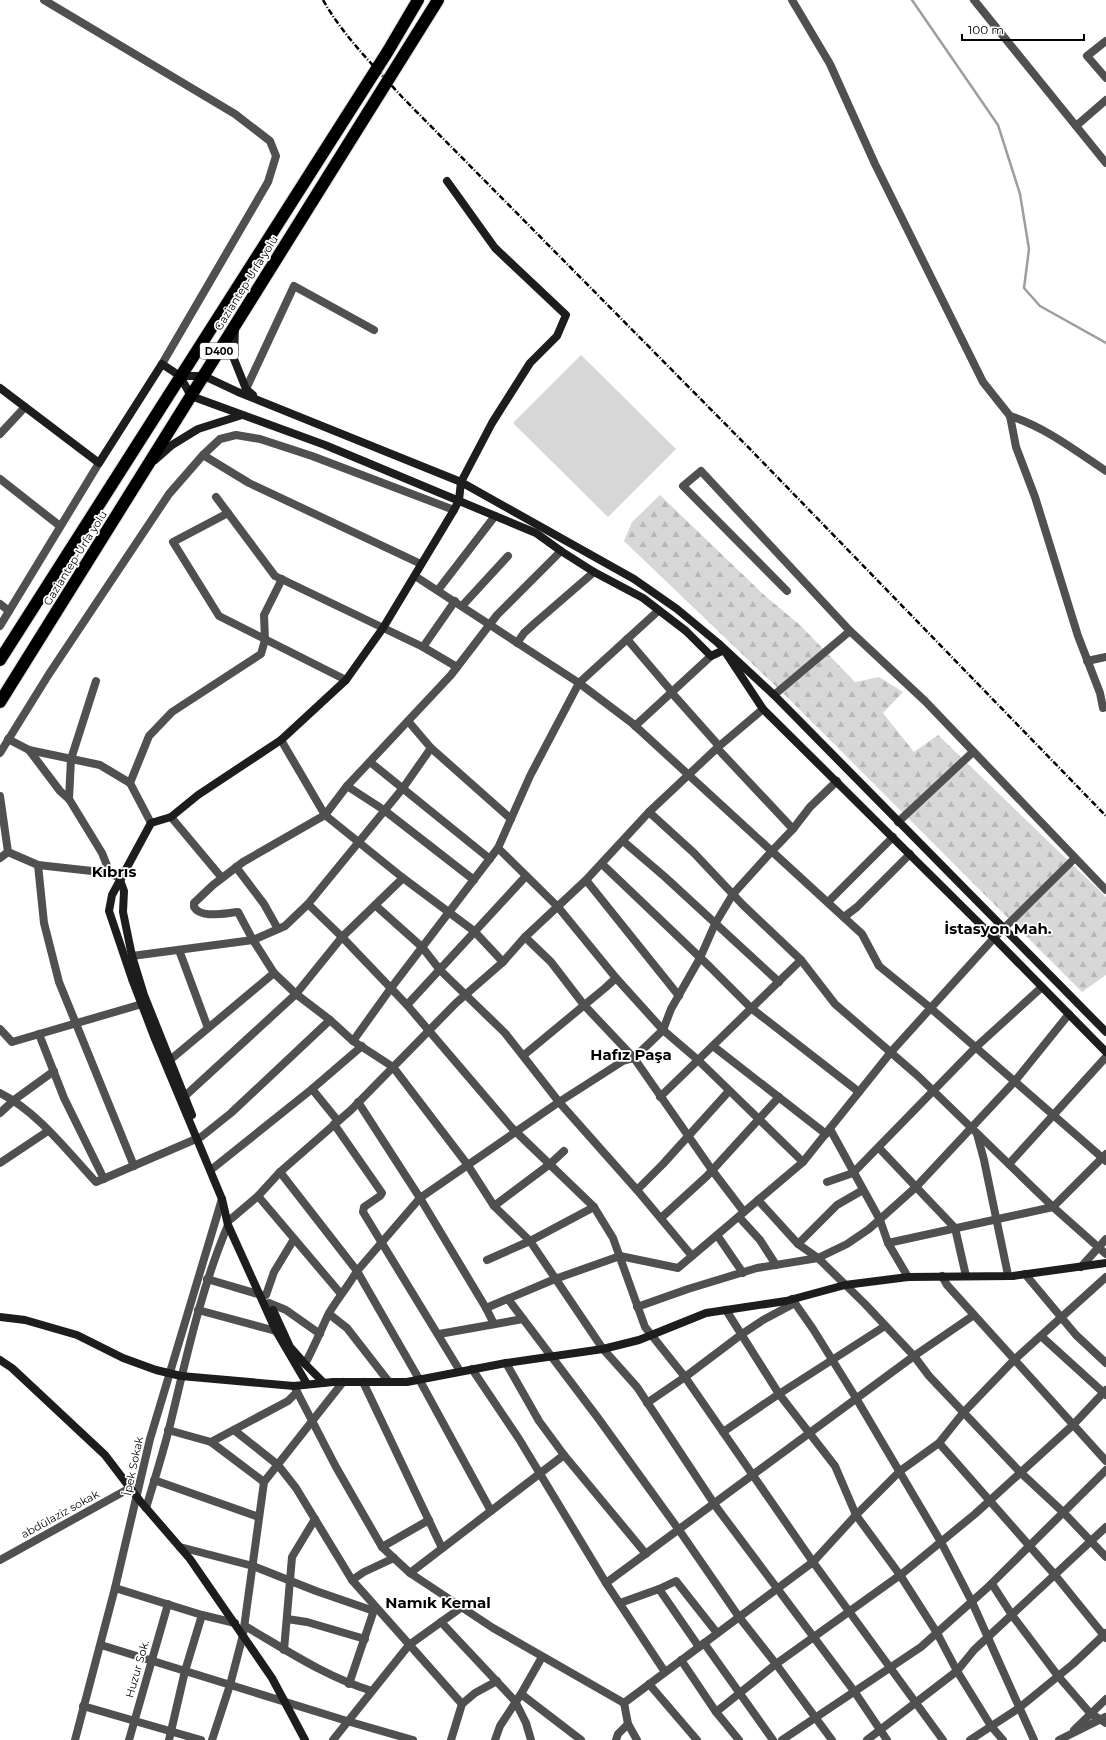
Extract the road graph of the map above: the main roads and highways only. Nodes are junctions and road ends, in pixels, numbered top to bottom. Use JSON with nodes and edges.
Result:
{"nodes":[{"id":1,"x":418,"y":0,"type":"edge"},
{"id":2,"x":438,"y":0,"type":"edge"},
{"id":3,"x":0,"y":660,"type":"edge"},
{"id":4,"x":0,"y":702,"type":"edge"}],
"edges":[{"from":1,"to":3,"type":"highway","name":"Gaziantep-Urfa yolu","number":"D400"},
{"from":2,"to":4,"type":"highway","name":"Gaziantep-Urfa yolu","number":"D400"}]}
